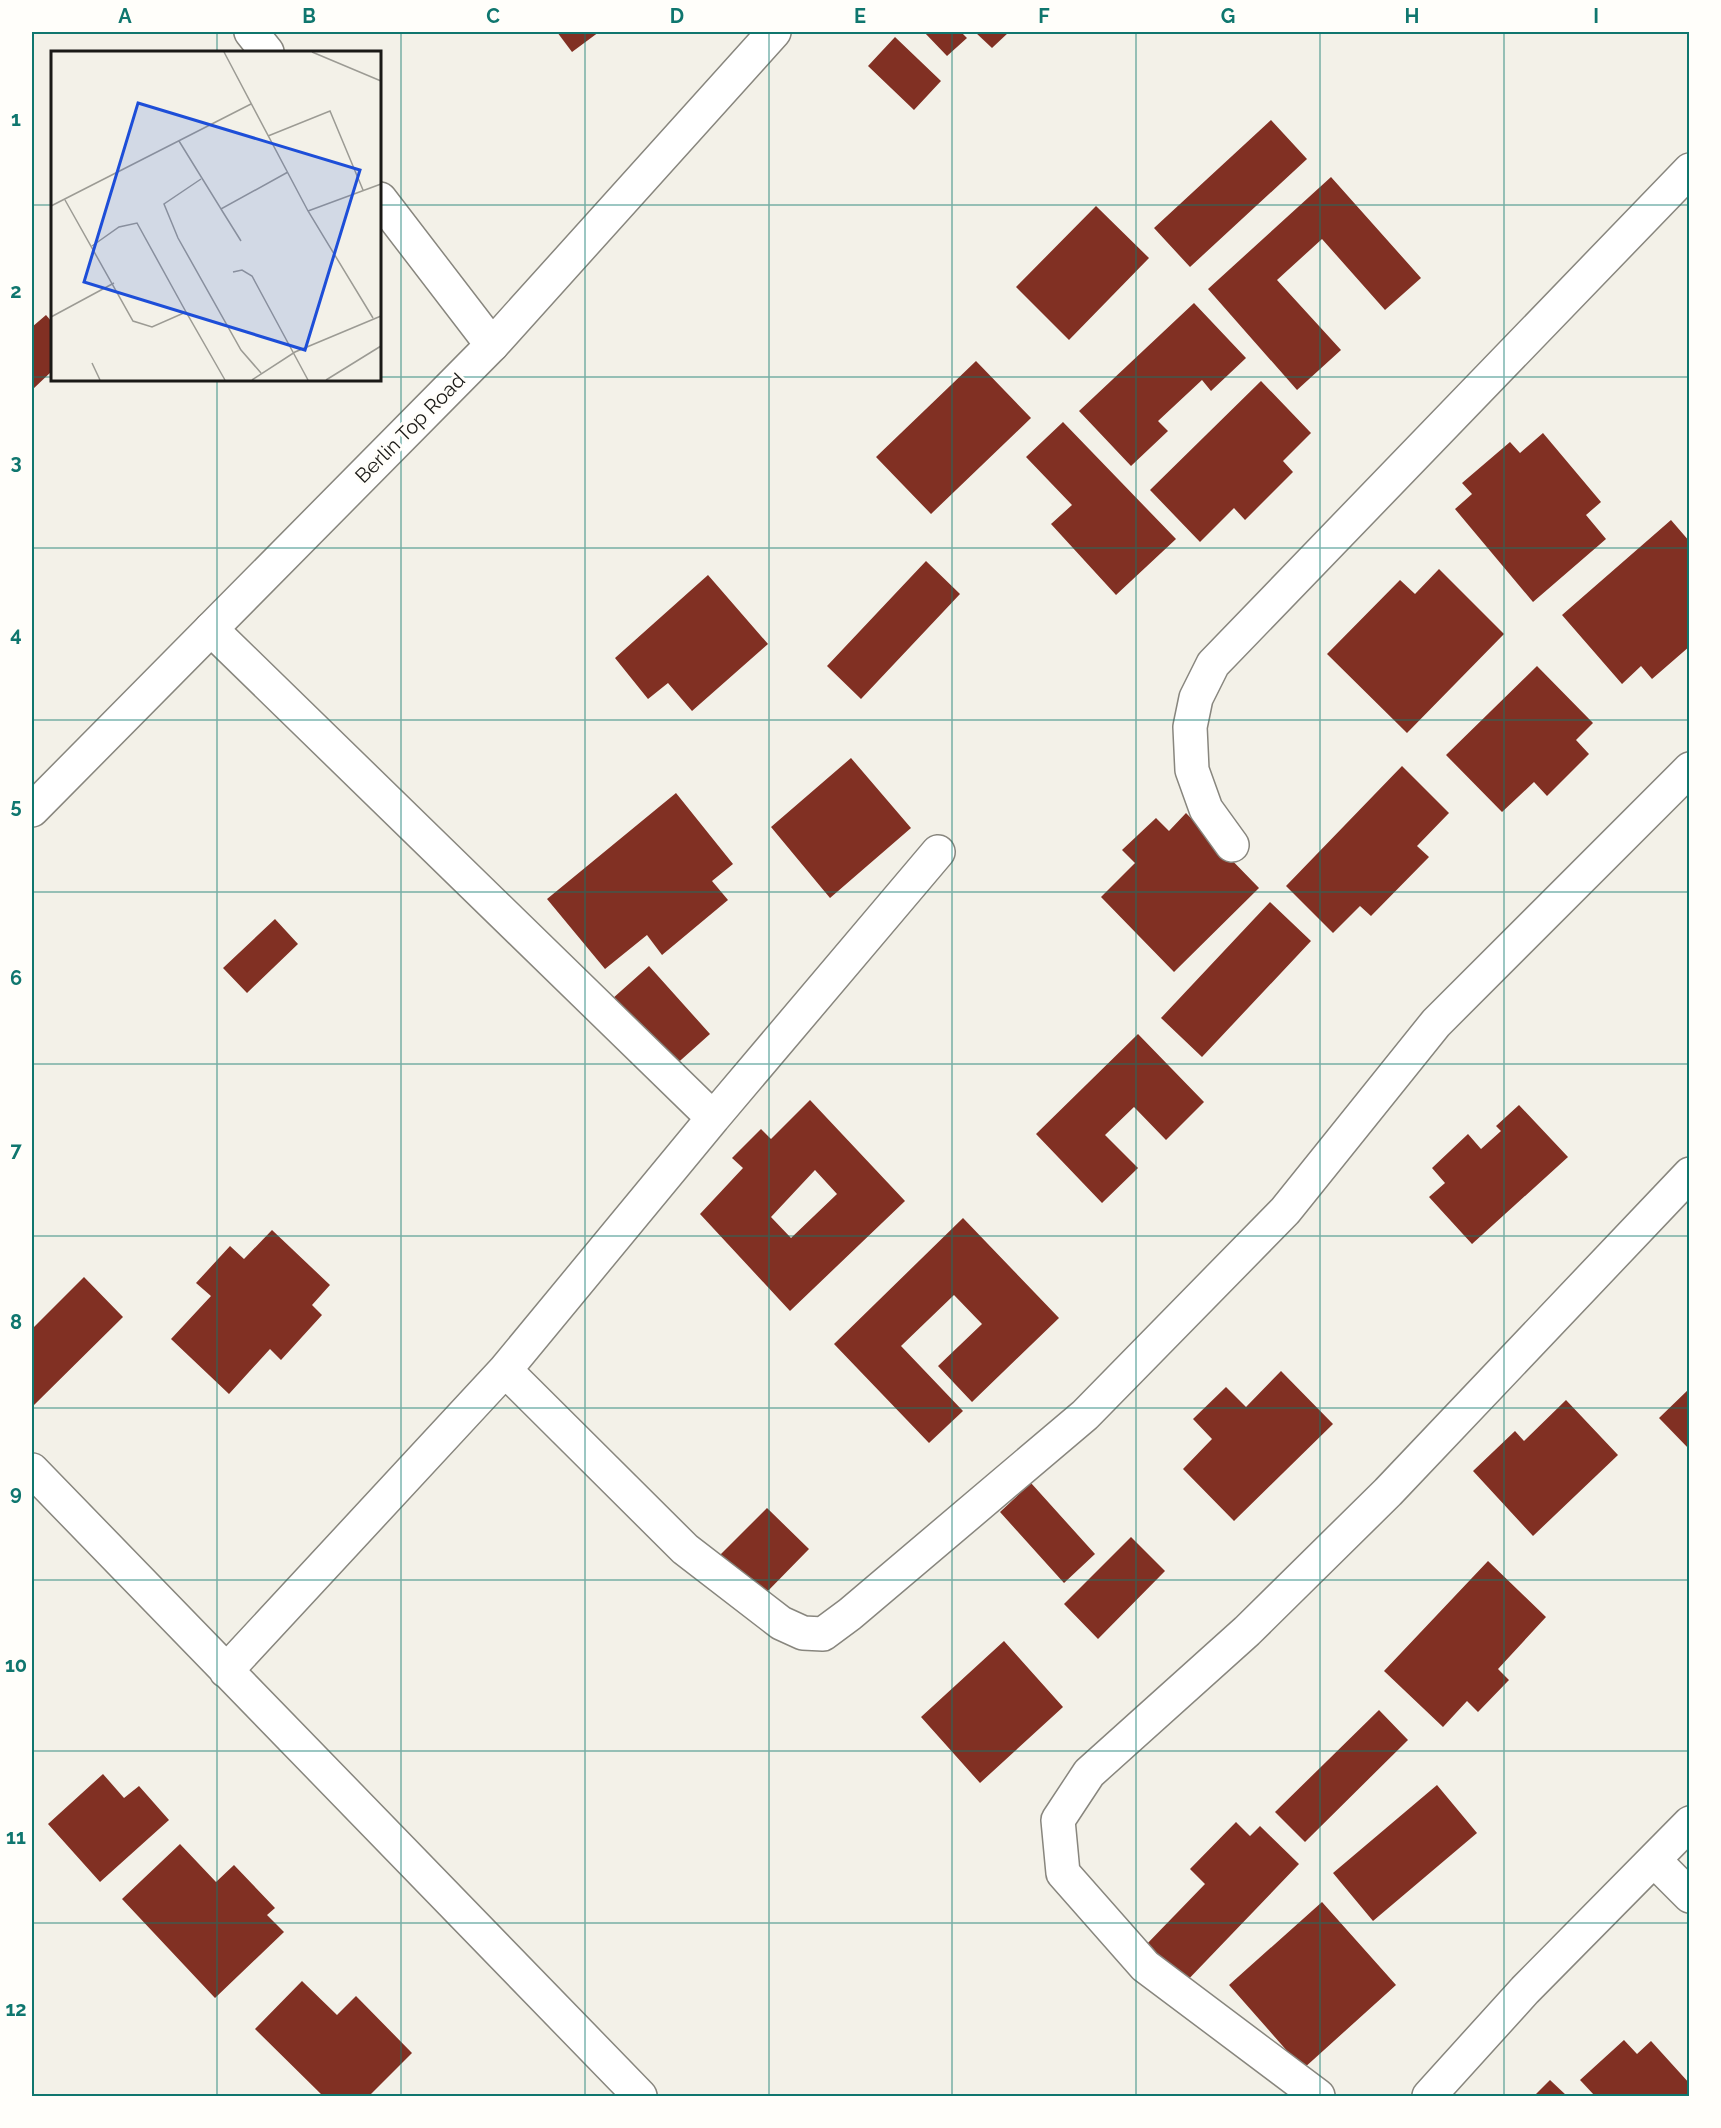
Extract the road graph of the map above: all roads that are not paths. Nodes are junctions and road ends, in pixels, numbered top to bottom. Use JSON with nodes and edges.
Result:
{"nodes":[{"id":1,"x":250,"y":32,"type":"edge"},
{"id":2,"x":774,"y":32,"type":"edge"},
{"id":3,"x":266,"y":51,"type":"edge"},
{"id":4,"x":1689,"y":170,"type":"edge"},
{"id":5,"x":381,"y":200,"type":"edge"},
{"id":6,"x":492,"y":345,"type":"junction"},
{"id":7,"x":211,"y":629,"type":"junction"},
{"id":8,"x":1689,"y":769,"type":"edge"},
{"id":9,"x":32,"y":810,"type":"edge"},
{"id":10,"x":1232,"y":845,"type":"dead end"},
{"id":11,"x":938,"y":852,"type":"dead end"},
{"id":12,"x":713,"y":1118,"type":"junction"},
{"id":13,"x":1689,"y":1174,"type":"edge"},
{"id":14,"x":505,"y":1370,"type":"junction"},
{"id":15,"x":32,"y":1470,"type":"edge"},
{"id":16,"x":226,"y":1671,"type":"junction"},
{"id":17,"x":1689,"y":1823,"type":"edge"},
{"id":18,"x":1654,"y":1860,"type":"junction"},
{"id":19,"x":1689,"y":1896,"type":"edge"},
{"id":20,"x":640,"y":2097,"type":"edge"},
{"id":21,"x":1318,"y":2097,"type":"edge"},
{"id":22,"x":1429,"y":2097,"type":"edge"}],
"edges":[{"from":1,"to":3,"type":"street"},
{"from":2,"to":6,"type":"street","name":"Berlin Top Road"},
{"from":4,"to":10,"type":"street"},
{"from":5,"to":6,"type":"street"},
{"from":6,"to":7,"type":"street","name":"Berlin Top Road"},
{"from":7,"to":9,"type":"street","name":"Berlin Top Road"},
{"from":7,"to":12,"type":"street"},
{"from":8,"to":14,"type":"street"},
{"from":11,"to":12,"type":"street"},
{"from":12,"to":14,"type":"street"},
{"from":13,"to":21,"type":"street"},
{"from":14,"to":16,"type":"street"},
{"from":15,"to":16,"type":"street"},
{"from":16,"to":20,"type":"street"},
{"from":17,"to":18,"type":"street"},
{"from":18,"to":19,"type":"street"},
{"from":18,"to":22,"type":"street"}]}
